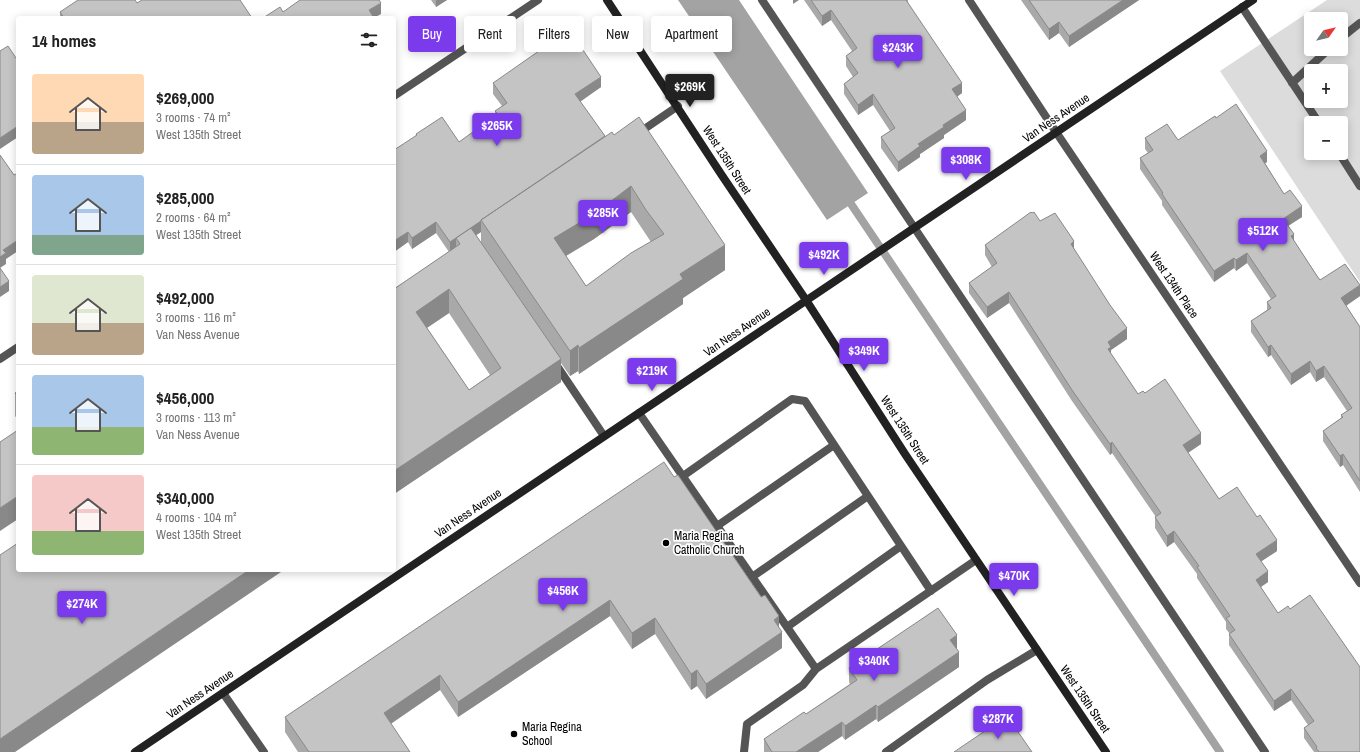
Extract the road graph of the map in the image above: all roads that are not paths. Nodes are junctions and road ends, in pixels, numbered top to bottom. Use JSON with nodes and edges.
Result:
{"nodes":[{"id":1,"x":538,"y":0,"type":"edge"},
{"id":2,"x":607,"y":0,"type":"edge"},
{"id":3,"x":762,"y":0,"type":"edge"},
{"id":4,"x":969,"y":0,"type":"edge"},
{"id":5,"x":1253,"y":0,"type":"edge"},
{"id":6,"x":1242,"y":7,"type":"junction"},
{"id":7,"x":1360,"y":23,"type":"edge"},
{"id":8,"x":1348,"y":32,"type":"edge"},
{"id":9,"x":1321,"y":56,"type":"edge"},
{"id":10,"x":1292,"y":83,"type":"junction"},
{"id":11,"x":396,"y":95,"type":"edge"},
{"id":12,"x":678,"y":106,"type":"junction"},
{"id":13,"x":1314,"y":116,"type":"edge"},
{"id":14,"x":1056,"y":132,"type":"junction"},
{"id":15,"x":632,"y":137,"type":"edge"},
{"id":16,"x":1343,"y":160,"type":"edge"},
{"id":17,"x":1360,"y":186,"type":"edge"},
{"id":18,"x":914,"y":227,"type":"junction"},
{"id":19,"x":806,"y":300,"type":"junction"},
{"id":20,"x":16,"y":348,"type":"edge"},
{"id":21,"x":0,"y":359,"type":"edge"},
{"id":22,"x":552,"y":359,"type":"edge"},
{"id":23,"x":639,"y":413,"type":"junction"},
{"id":24,"x":604,"y":436,"type":"junction"},
{"id":25,"x":834,"y":445,"type":"junction"},
{"id":26,"x":683,"y":476,"type":"junction"},
{"id":27,"x":868,"y":496,"type":"junction"},
{"id":28,"x":717,"y":526,"type":"junction"},
{"id":29,"x":902,"y":546,"type":"junction"},
{"id":30,"x":976,"y":560,"type":"junction"},
{"id":31,"x":752,"y":577,"type":"junction"},
{"id":32,"x":1360,"y":583,"type":"edge"},
{"id":33,"x":932,"y":591,"type":"junction"},
{"id":34,"x":787,"y":627,"type":"junction"},
{"id":35,"x":1037,"y":650,"type":"junction"},
{"id":36,"x":816,"y":668,"type":"junction"},
{"id":37,"x":223,"y":693,"type":"junction"},
{"id":38,"x":136,"y":752,"type":"edge"},
{"id":39,"x":264,"y":752,"type":"edge"},
{"id":40,"x":744,"y":752,"type":"edge"},
{"id":41,"x":886,"y":752,"type":"edge"},
{"id":42,"x":1106,"y":752,"type":"edge"},
{"id":43,"x":1265,"y":752,"type":"edge"}],
"edges":[{"from":1,"to":11,"type":"street"},
{"from":2,"to":12,"type":"main road","name":"West 135th Street"},
{"from":3,"to":18,"type":"street"},
{"from":4,"to":14,"type":"street","name":"West 134th Place"},
{"from":5,"to":6,"type":"main road","name":"Van Ness Avenue"},
{"from":6,"to":10,"type":"street"},
{"from":6,"to":14,"type":"main road","name":"Van Ness Avenue"},
{"from":7,"to":8,"type":"street"},
{"from":9,"to":10,"type":"street"},
{"from":10,"to":13,"type":"street"},
{"from":12,"to":15,"type":"street"},
{"from":12,"to":19,"type":"main road","name":"West 135th Street"},
{"from":14,"to":18,"type":"main road","name":"Van Ness Avenue"},
{"from":14,"to":32,"type":"street","name":"West 134th Place"},
{"from":16,"to":17,"type":"street"},
{"from":18,"to":19,"type":"main road","name":"Van Ness Avenue"},
{"from":18,"to":43,"type":"street"},
{"from":19,"to":23,"type":"main road","name":"Van Ness Avenue"},
{"from":19,"to":30,"type":"main road","name":"West 135th Street"},
{"from":20,"to":21,"type":"street"},
{"from":22,"to":24,"type":"street"},
{"from":23,"to":24,"type":"main road","name":"Van Ness Avenue"},
{"from":23,"to":26,"type":"street"},
{"from":24,"to":37,"type":"main road","name":"Van Ness Avenue"},
{"from":25,"to":26,"type":"street"},
{"from":25,"to":27,"type":"street"},
{"from":25,"to":28,"type":"street"},
{"from":26,"to":28,"type":"street"},
{"from":27,"to":29,"type":"street"},
{"from":27,"to":31,"type":"street"},
{"from":28,"to":31,"type":"street"},
{"from":29,"to":33,"type":"street"},
{"from":29,"to":34,"type":"street"},
{"from":30,"to":33,"type":"street"},
{"from":30,"to":35,"type":"main road","name":"West 135th Street"},
{"from":31,"to":34,"type":"street"},
{"from":33,"to":36,"type":"street"},
{"from":34,"to":36,"type":"street"},
{"from":35,"to":41,"type":"street"},
{"from":35,"to":42,"type":"main road","name":"West 135th Street"},
{"from":36,"to":40,"type":"street"},
{"from":37,"to":38,"type":"main road","name":"Van Ness Avenue"},
{"from":37,"to":39,"type":"street"}]}
